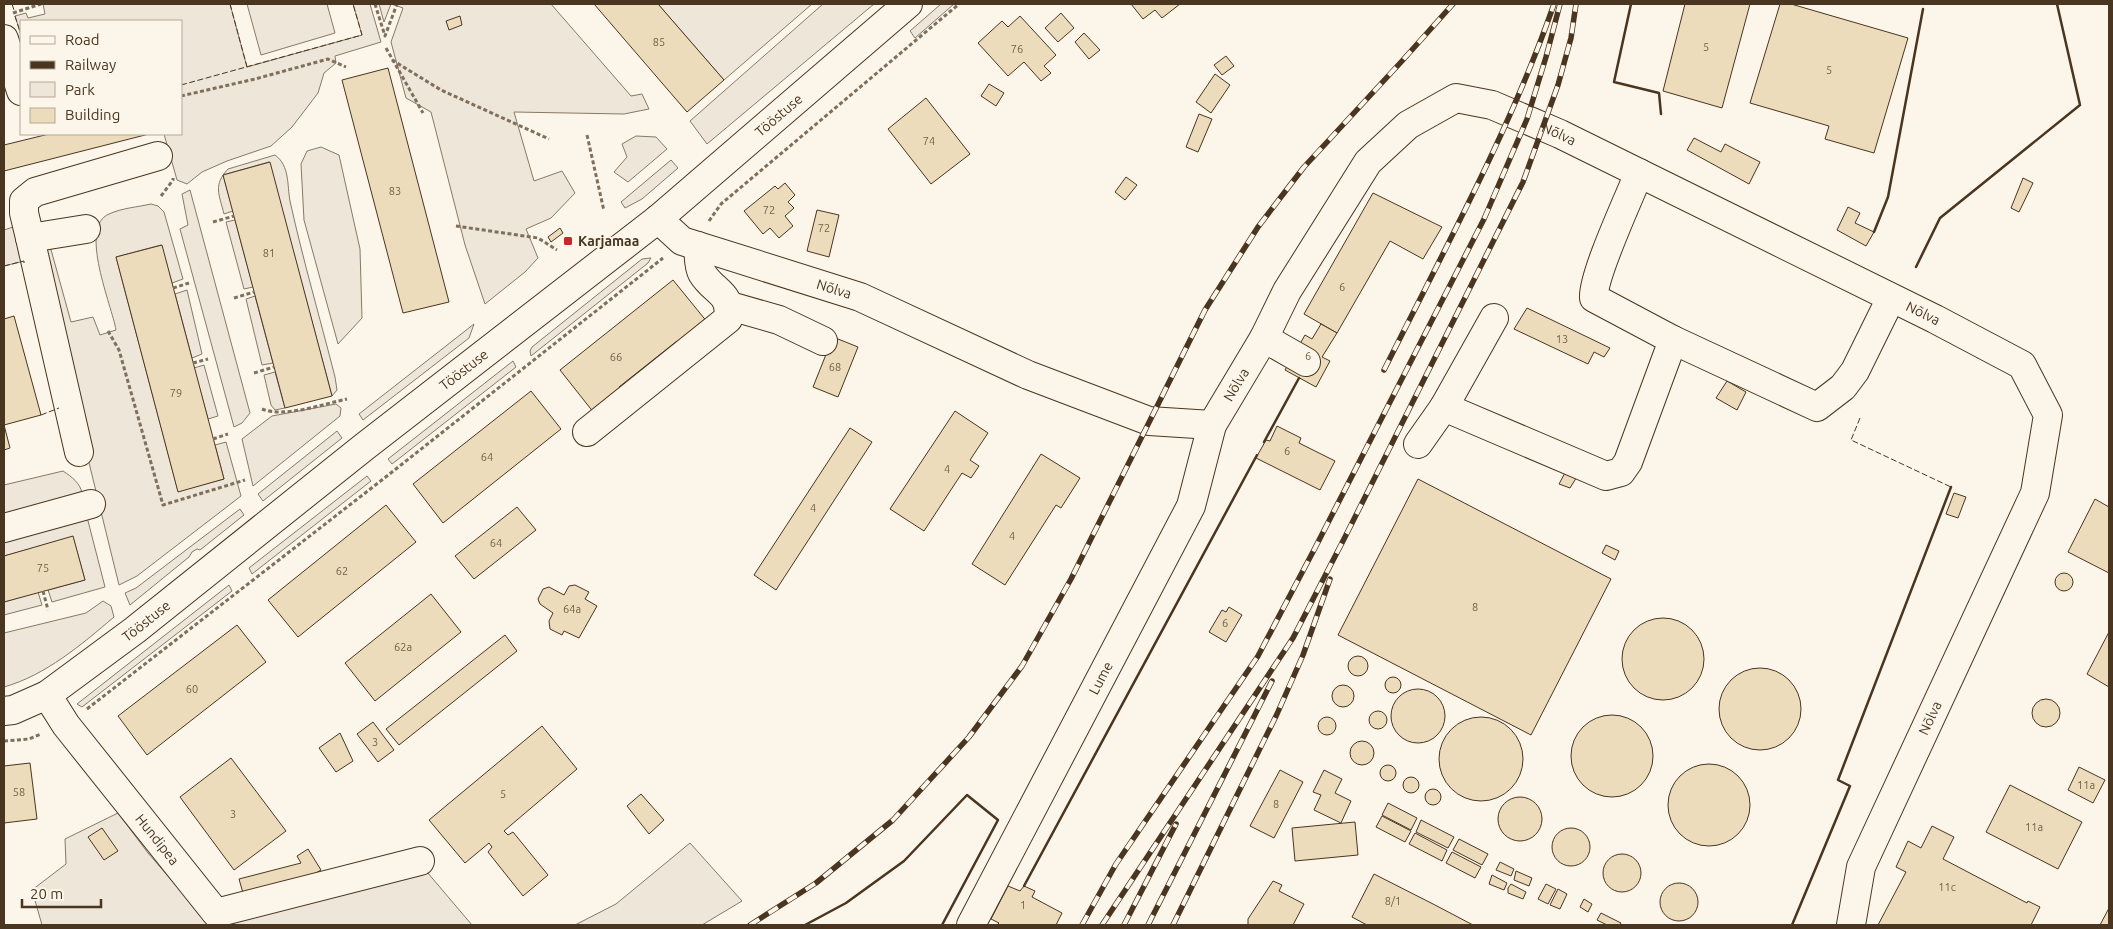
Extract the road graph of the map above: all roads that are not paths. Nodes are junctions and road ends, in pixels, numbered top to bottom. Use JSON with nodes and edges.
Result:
{"nodes":[{"id":1,"x":908,"y":4,"type":"edge"},
{"id":2,"x":4,"y":38,"type":"edge"},
{"id":3,"x":20,"y":88,"type":"edge"},
{"id":4,"x":158,"y":156,"type":"dead end"},
{"id":5,"x":1639,"y":173,"type":"junction"},
{"id":6,"x":658,"y":219,"type":"junction"},
{"id":7,"x":86,"y":229,"type":"dead end"},
{"id":8,"x":30,"y":238,"type":"junction"},
{"id":9,"x":690,"y":244,"type":"junction"},
{"id":10,"x":1891,"y":298,"type":"junction"},
{"id":11,"x":730,"y":306,"type":"junction"},
{"id":12,"x":1494,"y":318,"type":"dead end"},
{"id":13,"x":1264,"y":338,"type":"junction"},
{"id":14,"x":1673,"y":340,"type":"junction"},
{"id":15,"x":823,"y":341,"type":"dead end"},
{"id":16,"x":1306,"y":362,"type":"dead end"},
{"id":17,"x":1444,"y":407,"type":"junction"},
{"id":18,"x":1212,"y":425,"type":"junction"},
{"id":19,"x":587,"y":432,"type":"dead end"},
{"id":20,"x":1418,"y":444,"type":"dead end"},
{"id":21,"x":79,"y":452,"type":"dead end"},
{"id":22,"x":91,"y":504,"type":"dead end"},
{"id":23,"x":4,"y":528,"type":"edge"},
{"id":24,"x":47,"y":695,"type":"junction"},
{"id":25,"x":4,"y":712,"type":"edge"},
{"id":26,"x":420,"y":861,"type":"dead end"},
{"id":27,"x":971,"y":925,"type":"edge"},
{"id":28,"x":1851,"y":925,"type":"edge"}],
"edges":[{"from":1,"to":6,"type":"street","name":"Tööstuse"},
{"from":2,"to":3,"type":"street"},
{"from":4,"to":8,"type":"street"},
{"from":5,"to":10,"type":"street","name":"Nõlva"},
{"from":5,"to":13,"type":"street","name":"Nõlva"},
{"from":5,"to":14,"type":"street"},
{"from":6,"to":9,"type":"street","name":"Nõlva"},
{"from":6,"to":24,"type":"street","name":"Tööstuse"},
{"from":7,"to":8,"type":"street"},
{"from":8,"to":21,"type":"street"},
{"from":9,"to":11,"type":"street"},
{"from":9,"to":18,"type":"street","name":"Nõlva"},
{"from":10,"to":14,"type":"street"},
{"from":10,"to":28,"type":"street","name":"Nõlva"},
{"from":11,"to":15,"type":"street"},
{"from":11,"to":19,"type":"street"},
{"from":12,"to":17,"type":"street"},
{"from":13,"to":16,"type":"street"},
{"from":13,"to":18,"type":"street","name":"Nõlva"},
{"from":14,"to":17,"type":"street"},
{"from":17,"to":20,"type":"street"},
{"from":18,"to":27,"type":"street","name":"Lume"},
{"from":22,"to":23,"type":"street"},
{"from":24,"to":25,"type":"street","name":"Tööstuse"},
{"from":24,"to":26,"type":"street","name":"Hundipea"}]}
